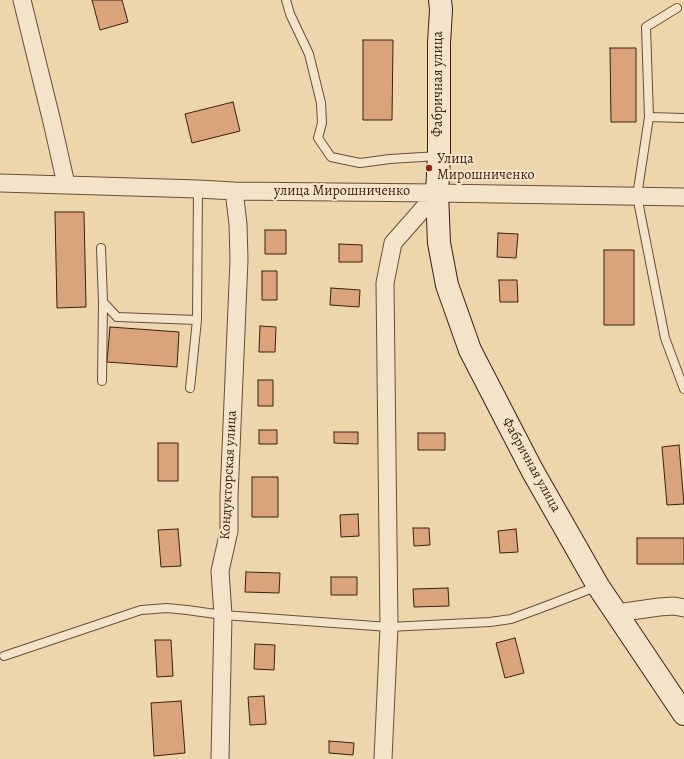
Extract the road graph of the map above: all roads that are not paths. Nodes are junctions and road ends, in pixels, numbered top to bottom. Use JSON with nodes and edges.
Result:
{"nodes":[{"id":1,"x":22,"y":0,"type":"edge"},
{"id":2,"x":286,"y":0,"type":"edge"},
{"id":3,"x":443,"y":3,"type":"edge"},
{"id":4,"x":677,"y":8,"type":"dead end"},
{"id":5,"x":649,"y":117,"type":"junction"},
{"id":6,"x":684,"y":118,"type":"edge"},
{"id":7,"x":439,"y":156,"type":"junction"},
{"id":8,"x":0,"y":183,"type":"edge"},
{"id":9,"x":66,"y":184,"type":"junction"},
{"id":10,"x":198,"y":189,"type":"junction"},
{"id":11,"x":234,"y":191,"type":"junction"},
{"id":12,"x":438,"y":193,"type":"junction"},
{"id":13,"x":637,"y":196,"type":"junction"},
{"id":14,"x":684,"y":197,"type":"edge"},
{"id":15,"x":101,"y":248,"type":"dead end"},
{"id":16,"x":103,"y":302,"type":"junction"},
{"id":17,"x":197,"y":320,"type":"junction"},
{"id":18,"x":102,"y":381,"type":"dead end"},
{"id":19,"x":190,"y":388,"type":"dead end"},
{"id":20,"x":684,"y":389,"type":"edge"},
{"id":21,"x":598,"y":586,"type":"junction"},
{"id":22,"x":684,"y":608,"type":"edge"},
{"id":23,"x":617,"y":613,"type":"junction"},
{"id":24,"x":223,"y":615,"type":"junction"},
{"id":25,"x":389,"y":627,"type":"junction"},
{"id":26,"x":4,"y":656,"type":"dead end"},
{"id":27,"x":684,"y":714,"type":"edge"},
{"id":28,"x":218,"y":759,"type":"edge"},
{"id":29,"x":383,"y":759,"type":"edge"}],
"edges":[{"from":1,"to":9,"type":"street"},
{"from":2,"to":7,"type":"lane"},
{"from":3,"to":7,"type":"street","name":"Фабричная улица"},
{"from":4,"to":5,"type":"lane"},
{"from":5,"to":6,"type":"lane"},
{"from":5,"to":13,"type":"lane"},
{"from":7,"to":12,"type":"street","name":"Фабричная улица"},
{"from":8,"to":9,"type":"street","name":"улица Мирошниченко"},
{"from":9,"to":10,"type":"street","name":"улица Мирошниченко"},
{"from":10,"to":11,"type":"street","name":"улица Мирошниченко"},
{"from":10,"to":17,"type":"lane"},
{"from":11,"to":12,"type":"street","name":"улица Мирошниченко"},
{"from":11,"to":24,"type":"street","name":"Кондукторская улица"},
{"from":12,"to":13,"type":"street","name":"улица Мирошниченко"},
{"from":12,"to":21,"type":"street","name":"Фабричная улица"},
{"from":12,"to":25,"type":"street"},
{"from":13,"to":14,"type":"street","name":"улица Мирошниченко"},
{"from":13,"to":20,"type":"lane"},
{"from":15,"to":16,"type":"lane"},
{"from":16,"to":17,"type":"lane"},
{"from":16,"to":18,"type":"lane"},
{"from":17,"to":19,"type":"lane"},
{"from":21,"to":23,"type":"street","name":"Фабричная улица"},
{"from":21,"to":25,"type":"lane"},
{"from":22,"to":23,"type":"street"},
{"from":23,"to":27,"type":"street","name":"Фабричная улица"},
{"from":24,"to":25,"type":"lane"},
{"from":24,"to":26,"type":"lane"},
{"from":24,"to":28,"type":"street","name":"Кондукторская улица"},
{"from":25,"to":29,"type":"street"}]}
